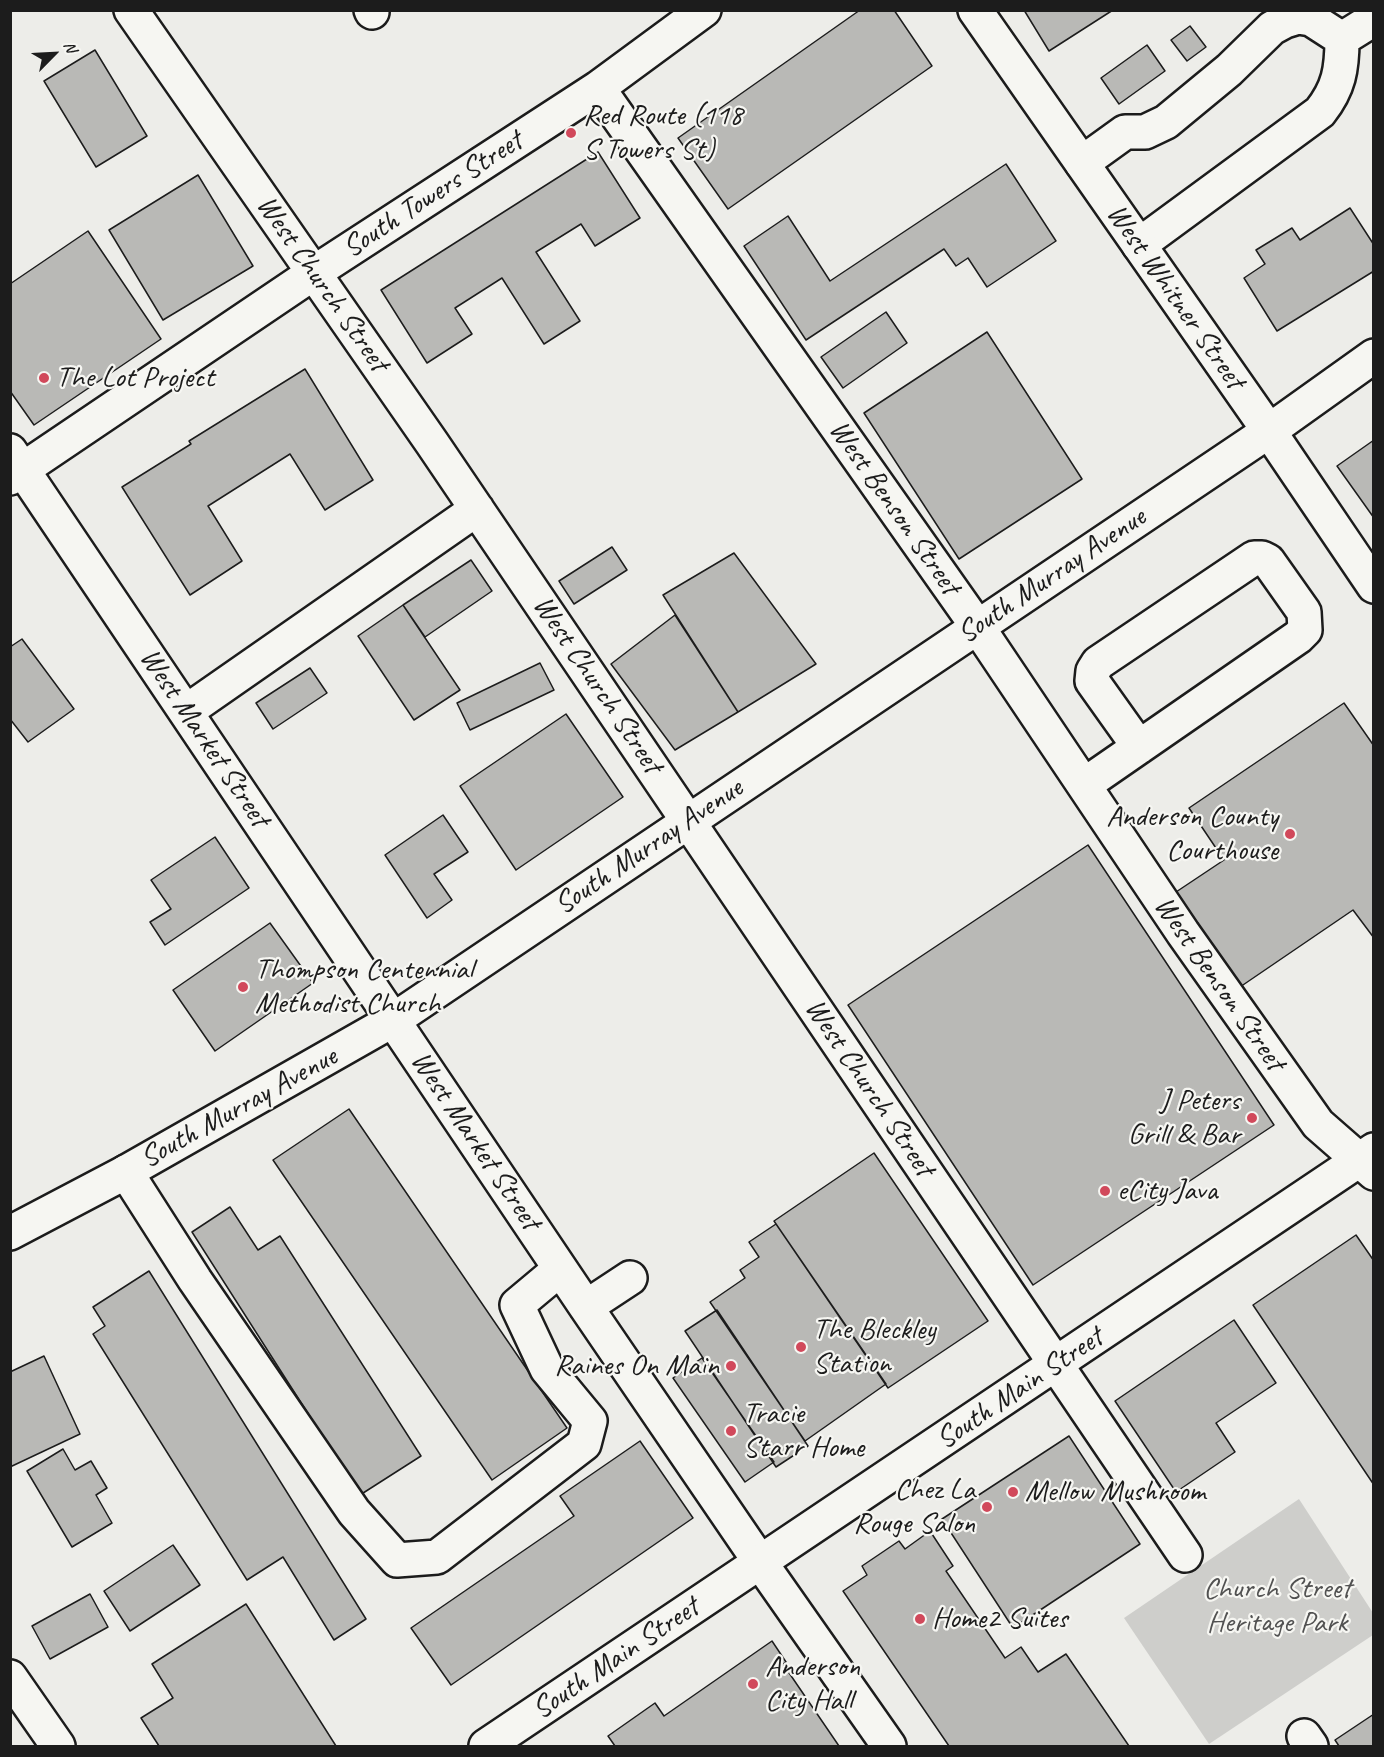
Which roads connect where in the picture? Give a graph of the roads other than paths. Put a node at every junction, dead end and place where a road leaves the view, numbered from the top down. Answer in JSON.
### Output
{"nodes":[{"id":1,"x":131,"y":10,"type":"edge"},
{"id":2,"x":704,"y":10,"type":"edge"},
{"id":3,"x":975,"y":10,"type":"edge"},
{"id":4,"x":1374,"y":19,"type":"edge"},
{"id":5,"x":1342,"y":39,"type":"junction"},
{"id":6,"x":598,"y":87,"type":"junction"},
{"id":7,"x":1082,"y":163,"type":"junction"},
{"id":8,"x":1139,"y":245,"type":"junction"},
{"id":9,"x":315,"y":272,"type":"junction"},
{"id":10,"x":1374,"y":356,"type":"edge"},
{"id":11,"x":1269,"y":431,"type":"junction"},
{"id":12,"x":15,"y":466,"type":"edge"},
{"id":13,"x":477,"y":509,"type":"junction"},
{"id":14,"x":1374,"y":586,"type":"edge"},
{"id":15,"x":977,"y":626,"type":"junction"},
{"id":16,"x":187,"y":711,"type":"junction"},
{"id":17,"x":1138,"y":747,"type":"junction"},
{"id":18,"x":1083,"y":785,"type":"junction"},
{"id":19,"x":688,"y":820,"type":"junction"},
{"id":20,"x":395,"y":1020,"type":"junction"},
{"id":21,"x":1369,"y":1161,"type":"edge"},
{"id":22,"x":126,"y":1172,"type":"junction"},
{"id":23,"x":10,"y":1233,"type":"edge"},
{"id":24,"x":560,"y":1269,"type":"junction"},
{"id":25,"x":630,"y":1278,"type":"dead end"},
{"id":26,"x":586,"y":1307,"type":"junction"},
{"id":27,"x":1055,"y":1365,"type":"junction"},
{"id":28,"x":1185,"y":1555,"type":"dead end"},
{"id":29,"x":760,"y":1562,"type":"junction"},
{"id":30,"x":10,"y":1677,"type":"edge"},
{"id":31,"x":58,"y":1746,"type":"edge"},
{"id":32,"x":486,"y":1746,"type":"edge"},
{"id":33,"x":889,"y":1746,"type":"edge"}],
"edges":[{"from":1,"to":9,"type":"street","name":"West Church Street"},
{"from":2,"to":6,"type":"street","name":"South Towers Street"},
{"from":3,"to":7,"type":"street","name":"West Whitner Street"},
{"from":4,"to":5,"type":"street"},
{"from":5,"to":7,"type":"street"},
{"from":5,"to":8,"type":"street"},
{"from":6,"to":9,"type":"street","name":"South Towers Street"},
{"from":6,"to":15,"type":"street","name":"West Benson Street"},
{"from":7,"to":8,"type":"street","name":"West Whitner Street"},
{"from":8,"to":11,"type":"street","name":"West Whitner Street"},
{"from":9,"to":12,"type":"street","name":"South Towers Street"},
{"from":9,"to":13,"type":"street","name":"West Church Street"},
{"from":10,"to":11,"type":"street","name":"South Murray Avenue"},
{"from":11,"to":14,"type":"street","name":"West Whitner Street"},
{"from":11,"to":15,"type":"street","name":"South Murray Avenue"},
{"from":12,"to":16,"type":"street","name":"West Market Street"},
{"from":13,"to":16,"type":"street"},
{"from":13,"to":19,"type":"street","name":"West Church Street"},
{"from":15,"to":18,"type":"street","name":"West Benson Street"},
{"from":15,"to":19,"type":"street","name":"South Murray Avenue"},
{"from":16,"to":20,"type":"street","name":"West Market Street"},
{"from":17,"to":17,"type":"street"},
{"from":17,"to":18,"type":"street"},
{"from":18,"to":21,"type":"street","name":"West Benson Street"},
{"from":19,"to":20,"type":"street","name":"South Murray Avenue"},
{"from":19,"to":27,"type":"street","name":"West Church Street"},
{"from":20,"to":22,"type":"street","name":"South Murray Avenue"},
{"from":20,"to":24,"type":"street","name":"West Market Street"},
{"from":21,"to":27,"type":"street","name":"South Main Street"},
{"from":22,"to":23,"type":"street","name":"South Murray Avenue"},
{"from":22,"to":24,"type":"street"},
{"from":24,"to":26,"type":"street","name":"West Market Street"},
{"from":25,"to":26,"type":"street"},
{"from":26,"to":29,"type":"street","name":"West Market Street"},
{"from":27,"to":28,"type":"street","name":"West Church Street"},
{"from":27,"to":29,"type":"street","name":"South Main Street"},
{"from":29,"to":32,"type":"street","name":"South Main Street"},
{"from":29,"to":33,"type":"street","name":"West Market Street"},
{"from":30,"to":31,"type":"street"}]}
